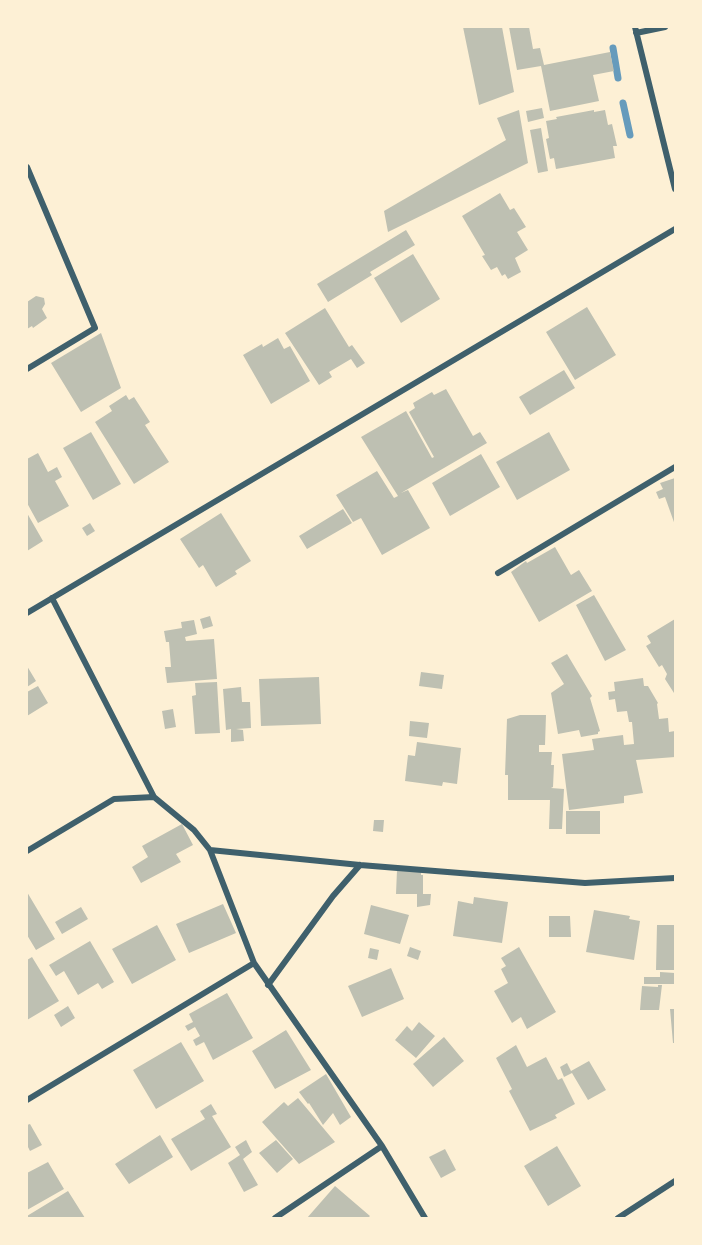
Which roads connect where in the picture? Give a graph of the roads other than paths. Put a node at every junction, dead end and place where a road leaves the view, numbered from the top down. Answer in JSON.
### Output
{"nodes":[{"id":1,"x":665,"y":27,"type":"edge"},
{"id":2,"x":635,"y":30,"type":"edge"},
{"id":3,"x":27,"y":167,"type":"edge"},
{"id":4,"x":29,"y":179,"type":"edge"},
{"id":5,"x":675,"y":189,"type":"edge"},
{"id":6,"x":675,"y":229,"type":"edge"},
{"id":7,"x":27,"y":369,"type":"edge"},
{"id":8,"x":675,"y":467,"type":"edge"},
{"id":9,"x":498,"y":573,"type":"dead end"},
{"id":10,"x":52,"y":598,"type":"junction"},
{"id":11,"x":27,"y":612,"type":"edge"},
{"id":12,"x":154,"y":797,"type":"junction"},
{"id":13,"x":210,"y":850,"type":"junction"},
{"id":14,"x":27,"y":852,"type":"edge"},
{"id":15,"x":360,"y":865,"type":"junction"},
{"id":16,"x":675,"y":878,"type":"edge"},
{"id":17,"x":254,"y":963,"type":"junction"},
{"id":18,"x":268,"y":985,"type":"junction"},
{"id":19,"x":27,"y":1100,"type":"edge"},
{"id":20,"x":382,"y":1146,"type":"junction"},
{"id":21,"x":675,"y":1181,"type":"edge"},
{"id":22,"x":276,"y":1218,"type":"edge"},
{"id":23,"x":425,"y":1218,"type":"edge"},
{"id":24,"x":618,"y":1218,"type":"edge"}],
"edges":[{"from":1,"to":2,"type":"street"},
{"from":2,"to":5,"type":"street"},
{"from":3,"to":4,"type":"street"},
{"from":4,"to":7,"type":"street"},
{"from":6,"to":10,"type":"street"},
{"from":8,"to":9,"type":"street"},
{"from":10,"to":11,"type":"street"},
{"from":10,"to":12,"type":"street"},
{"from":12,"to":13,"type":"street"},
{"from":12,"to":14,"type":"street"},
{"from":13,"to":15,"type":"street"},
{"from":13,"to":17,"type":"street"},
{"from":15,"to":16,"type":"street"},
{"from":15,"to":18,"type":"street"},
{"from":17,"to":18,"type":"street"},
{"from":17,"to":19,"type":"street"},
{"from":18,"to":20,"type":"street"},
{"from":20,"to":22,"type":"street"},
{"from":20,"to":23,"type":"street"},
{"from":21,"to":24,"type":"street"}]}
